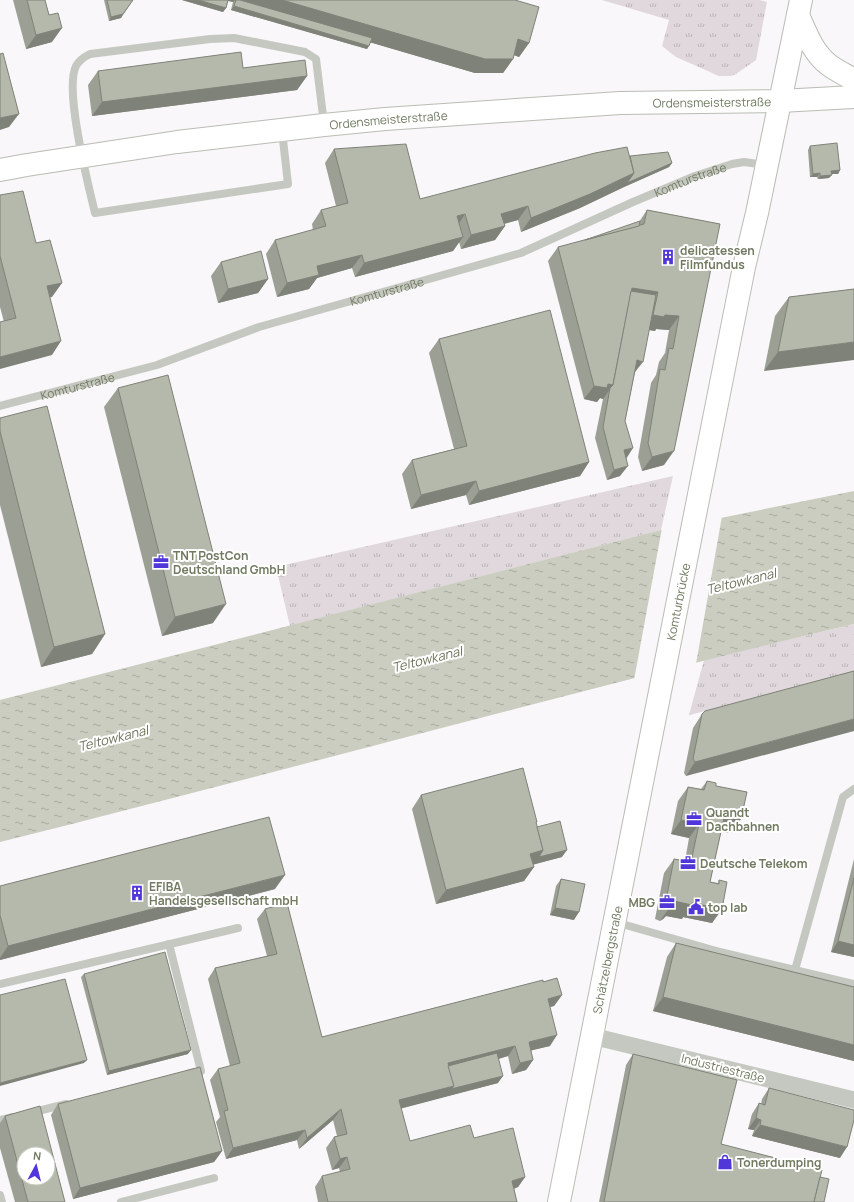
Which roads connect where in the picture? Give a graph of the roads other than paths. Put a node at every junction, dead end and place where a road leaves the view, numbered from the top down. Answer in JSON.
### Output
{"nodes":[{"id":1,"x":800,"y":7,"type":"edge"},
{"id":2,"x":854,"y":80,"type":"edge"},
{"id":3,"x":854,"y":97,"type":"edge"},
{"id":4,"x":780,"y":101,"type":"junction"},
{"id":5,"x":324,"y":125,"type":"junction"},
{"id":6,"x":282,"y":130,"type":"junction"},
{"id":7,"x":82,"y":156,"type":"junction"},
{"id":8,"x":767,"y":165,"type":"junction"},
{"id":9,"x":0,"y":170,"type":"edge"},
{"id":10,"x":0,"y":406,"type":"edge"},
{"id":11,"x":660,"y":695,"type":"joint"},
{"id":12,"x":854,"y":789,"type":"edge"},
{"id":13,"x":614,"y":922,"type":"junction"},
{"id":14,"x":238,"y":928,"type":"dead end"},
{"id":15,"x":169,"y":944,"type":"junction"},
{"id":16,"x":795,"y":970,"type":"junction"},
{"id":17,"x":0,"y":984,"type":"edge"},
{"id":18,"x":854,"y":984,"type":"edge"},
{"id":19,"x":592,"y":1036,"type":"junction"},
{"id":20,"x":186,"y":1074,"type":"edge"},
{"id":21,"x":854,"y":1100,"type":"edge"},
{"id":22,"x":72,"y":1102,"type":"edge"},
{"id":23,"x":0,"y":1120,"type":"edge"},
{"id":24,"x":214,"y":1178,"type":"dead end"},
{"id":25,"x":0,"y":1195,"type":"edge"},
{"id":26,"x":2,"y":1202,"type":"edge"},
{"id":27,"x":121,"y":1202,"type":"edge"},
{"id":28,"x":559,"y":1202,"type":"edge"}],
"edges":[{"from":1,"to":2,"type":"street"},
{"from":1,"to":4,"type":"street"},
{"from":3,"to":4,"type":"street","name":"Ordensmeisterstraße"},
{"from":4,"to":5,"type":"street","name":"Ordensmeisterstraße"},
{"from":4,"to":8,"type":"street"},
{"from":5,"to":6,"type":"street","name":"Ordensmeisterstraße"},
{"from":5,"to":7,"type":"lane"},
{"from":6,"to":7,"type":"street","name":"Ordensmeisterstraße"},
{"from":6,"to":7,"type":"lane"},
{"from":7,"to":9,"type":"street","name":"Ordensmeisterstraße"},
{"from":8,"to":10,"type":"lane","name":"Komturstraße"},
{"from":8,"to":11,"type":"street","name":"Komturbrücke"},
{"from":11,"to":13,"type":"street","name":"Schätzelbergstraße"},
{"from":12,"to":16,"type":"lane"},
{"from":13,"to":16,"type":"lane"},
{"from":13,"to":19,"type":"street","name":"Schätzelbergstraße"},
{"from":14,"to":15,"type":"lane"},
{"from":15,"to":17,"type":"lane"},
{"from":15,"to":20,"type":"lane"},
{"from":16,"to":18,"type":"lane"},
{"from":19,"to":21,"type":"street","name":"Industriestraße"},
{"from":19,"to":28,"type":"street","name":"Schätzelbergstraße"},
{"from":22,"to":23,"type":"lane"},
{"from":24,"to":27,"type":"lane"},
{"from":25,"to":26,"type":"lane"}]}
